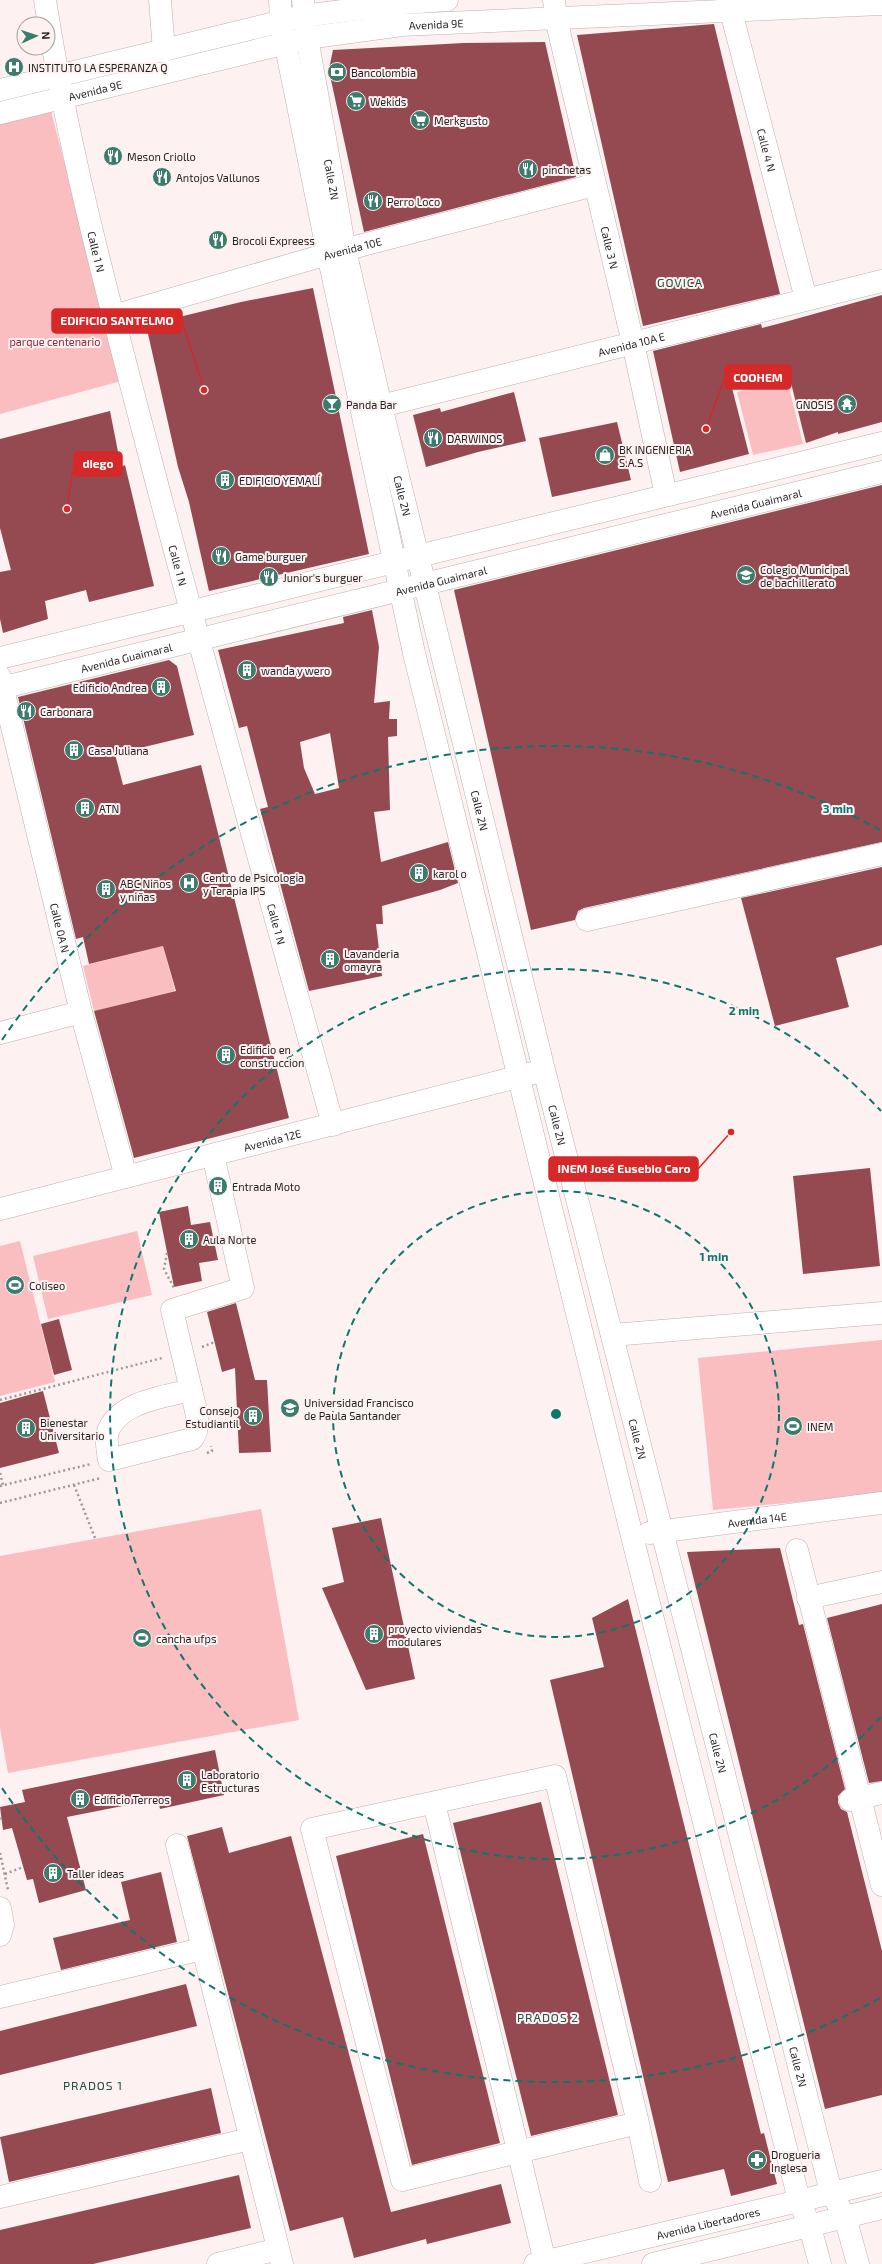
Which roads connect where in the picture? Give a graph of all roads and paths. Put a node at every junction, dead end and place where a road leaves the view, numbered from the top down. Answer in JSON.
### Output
{"nodes":[{"id":1,"x":45,"y":0,"type":"edge"},
{"id":2,"x":160,"y":0,"type":"edge"},
{"id":3,"x":280,"y":0,"type":"edge"},
{"id":4,"x":447,"y":0,"type":"edge"},
{"id":5,"x":882,"y":4,"type":"edge"},
{"id":6,"x":729,"y":5,"type":"edge"},
{"id":7,"x":303,"y":8,"type":"edge"},
{"id":8,"x":555,"y":9,"type":"edge"},
{"id":9,"x":281,"y":22,"type":"junction"},
{"id":10,"x":307,"y":38,"type":"junction"},
{"id":11,"x":285,"y":44,"type":"junction"},
{"id":12,"x":164,"y":50,"type":"junction"},
{"id":13,"x":57,"y":76,"type":"junction"},
{"id":14,"x":0,"y":90,"type":"edge"},
{"id":15,"x":62,"y":98,"type":"junction"},
{"id":16,"x":0,"y":113,"type":"edge"},
{"id":17,"x":594,"y":185,"type":"junction"},
{"id":18,"x":337,"y":252,"type":"junction"},
{"id":19,"x":882,"y":281,"type":"edge"},
{"id":20,"x":806,"y":299,"type":"junction"},
{"id":21,"x":113,"y":316,"type":"junction"},
{"id":22,"x":633,"y":343,"type":"junction"},
{"id":23,"x":381,"y":406,"type":"junction"},
{"id":24,"x":882,"y":443,"type":"edge"},
{"id":25,"x":882,"y":472,"type":"edge"},
{"id":26,"x":666,"y":495,"type":"junction"},
{"id":27,"x":418,"y":555,"type":"junction"},
{"id":28,"x":394,"y":561,"type":"junction"},
{"id":29,"x":426,"y":585,"type":"junction"},
{"id":30,"x":402,"y":590,"type":"junction"},
{"id":31,"x":190,"y":610,"type":"junction"},
{"id":32,"x":198,"y":641,"type":"junction"},
{"id":33,"x":0,"y":658,"type":"edge"},
{"id":34,"x":1,"y":684,"type":"edge"},
{"id":35,"x":882,"y":854,"type":"edge"},
{"id":36,"x":587,"y":920,"type":"dead end"},
{"id":37,"x":81,"y":1012,"type":"junction"},
{"id":38,"x":0,"y":1033,"type":"edge"},
{"id":39,"x":544,"y":1070,"type":"junction"},
{"id":40,"x":519,"y":1078,"type":"junction"},
{"id":41,"x":333,"y":1125,"type":"junction"},
{"id":42,"x":213,"y":1155,"type":"junction"},
{"id":43,"x":126,"y":1177,"type":"junction"},
{"id":44,"x":0,"y":1209,"type":"edge"},
{"id":45,"x":167,"y":1253,"type":"dead end"},
{"id":46,"x":164,"y":1268,"type":"dead end"},
{"id":47,"x":882,"y":1312,"type":"edge"},
{"id":48,"x":612,"y":1335,"type":"junction"},
{"id":49,"x":214,"y":1342,"type":"dead end"},
{"id":50,"x":182,"y":1353,"type":"junction"},
{"id":51,"x":191,"y":1390,"type":"junction"},
{"id":52,"x":0,"y":1400,"type":"edge"},
{"id":53,"x":109,"y":1460,"type":"junction"},
{"id":54,"x":0,"y":1473,"type":"edge"},
{"id":55,"x":74,"y":1485,"type":"dead end"},
{"id":56,"x":2,"y":1486,"type":"edge"},
{"id":57,"x":882,"y":1503,"type":"edge"},
{"id":58,"x":663,"y":1530,"type":"junction"},
{"id":59,"x":632,"y":1536,"type":"junction"},
{"id":60,"x":95,"y":1538,"type":"dead end"},
{"id":61,"x":797,"y":1550,"type":"dead end"},
{"id":62,"x":882,"y":1582,"type":"edge"},
{"id":63,"x":808,"y":1598,"type":"junction"},
{"id":64,"x":700,"y":1675,"type":"junction"},
{"id":65,"x":670,"y":1683,"type":"junction"},
{"id":66,"x":882,"y":1793,"type":"edge"},
{"id":67,"x":855,"y":1799,"type":"junction"},
{"id":68,"x":434,"y":1802,"type":"junction"},
{"id":69,"x":177,"y":1845,"type":"dead end"},
{"id":70,"x":0,"y":1853,"type":"edge"},
{"id":71,"x":23,"y":1867,"type":"dead end"},
{"id":72,"x":5,"y":1874,"type":"junction"},
{"id":73,"x":882,"y":1885,"type":"edge"},
{"id":74,"x":5,"y":1901,"type":"edge"},
{"id":75,"x":758,"y":1909,"type":"junction"},
{"id":76,"x":727,"y":1916,"type":"junction"},
{"id":77,"x":0,"y":1935,"type":"edge"},
{"id":78,"x":202,"y":1949,"type":"junction"},
{"id":79,"x":0,"y":1997,"type":"edge"},
{"id":80,"x":638,"y":2123,"type":"junction"},
{"id":81,"x":250,"y":2139,"type":"junction"},
{"id":82,"x":519,"y":2151,"type":"junction"},
{"id":83,"x":650,"y":2181,"type":"dead end"},
{"id":84,"x":882,"y":2181,"type":"edge"},
{"id":85,"x":831,"y":2192,"type":"junction"},
{"id":86,"x":0,"y":2197,"type":"edge"},
{"id":87,"x":799,"y":2200,"type":"junction"},
{"id":88,"x":882,"y":2208,"type":"edge"},
{"id":89,"x":845,"y":2217,"type":"junction"},
{"id":90,"x":810,"y":2227,"type":"junction"},
{"id":91,"x":280,"y":2256,"type":"edge"},
{"id":92,"x":540,"y":2263,"type":"edge"},
{"id":93,"x":218,"y":2264,"type":"edge"},
{"id":94,"x":653,"y":2264,"type":"edge"},
{"id":95,"x":820,"y":2264,"type":"edge"},
{"id":96,"x":858,"y":2264,"type":"edge"}],
"edges":[{"from":1,"to":13,"type":"street","name":"Calle 1 N"},
{"from":2,"to":12,"type":"street"},
{"from":3,"to":9,"type":"street","name":"Calle 2N"},
{"from":4,"to":7,"type":"street","name":"Avenida 9E"},
{"from":5,"to":6,"type":"street","name":"Avenida 9E"},
{"from":6,"to":8,"type":"street","name":"Avenida 9E"},
{"from":6,"to":20,"type":"street","name":"Calle 4 N"},
{"from":7,"to":9,"type":"street","name":"Avenida 9E"},
{"from":7,"to":10,"type":"street","name":"Calle 2N"},
{"from":8,"to":10,"type":"street","name":"Avenida 9E"},
{"from":8,"to":17,"type":"street","name":"Calle 3 N"},
{"from":9,"to":11,"type":"street","name":"Calle 2N"},
{"from":9,"to":12,"type":"street","name":"Avenida 9E"},
{"from":10,"to":11,"type":"street","name":"Avenida 9E"},
{"from":10,"to":18,"type":"street","name":"Calle 2N"},
{"from":11,"to":15,"type":"street","name":"Avenida 9E"},
{"from":11,"to":18,"type":"street","name":"Calle 2N"},
{"from":12,"to":13,"type":"street","name":"Avenida 9E"},
{"from":13,"to":14,"type":"street","name":"Avenida 9E"},
{"from":13,"to":15,"type":"street","name":"Calle 1 N"},
{"from":15,"to":16,"type":"street","name":"Avenida 9E"},
{"from":15,"to":21,"type":"street","name":"Calle 1 N"},
{"from":17,"to":18,"type":"street","name":"Avenida 10E"},
{"from":17,"to":22,"type":"street","name":"Calle 3 N"},
{"from":18,"to":21,"type":"street","name":"Avenida 10E"},
{"from":18,"to":23,"type":"street","name":"Calle 2N"},
{"from":18,"to":28,"type":"street","name":"Calle 2N"},
{"from":19,"to":20,"type":"street","name":"Avenida 10A E"},
{"from":20,"to":22,"type":"street","name":"Avenida 10A E"},
{"from":21,"to":31,"type":"street","name":"Calle 1 N"},
{"from":22,"to":23,"type":"street","name":"Avenida 10A E"},
{"from":22,"to":26,"type":"street","name":"Calle 3 N"},
{"from":23,"to":27,"type":"street","name":"Calle 2N"},
{"from":24,"to":26,"type":"street"},
{"from":25,"to":29,"type":"street","name":"Avenida Guaimaral"},
{"from":26,"to":27,"type":"street"},
{"from":27,"to":28,"type":"street"},
{"from":27,"to":29,"type":"street","name":"Calle 2N"},
{"from":28,"to":30,"type":"street","name":"Calle 2N"},
{"from":28,"to":31,"type":"street"},
{"from":29,"to":30,"type":"street","name":"Avenida Guaimaral"},
{"from":29,"to":39,"type":"street","name":"Calle 2N"},
{"from":30,"to":32,"type":"street","name":"Avenida Guaimaral"},
{"from":30,"to":40,"type":"street","name":"Calle 2N"},
{"from":31,"to":32,"type":"street","name":"Calle 1 N"},
{"from":31,"to":33,"type":"street"},
{"from":32,"to":34,"type":"street","name":"Avenida Guaimaral"},
{"from":32,"to":41,"type":"street","name":"Calle 1 N"},
{"from":34,"to":37,"type":"street","name":"Calle 0A N"},
{"from":35,"to":36,"type":"street"},
{"from":37,"to":38,"type":"street"},
{"from":37,"to":43,"type":"street","name":"Calle 0A N"},
{"from":39,"to":40,"type":"street","name":"Avenida 12E"},
{"from":39,"to":48,"type":"street","name":"Calle 2N"},
{"from":40,"to":41,"type":"street","name":"Avenida 12E"},
{"from":40,"to":59,"type":"street","name":"Calle 2N"},
{"from":41,"to":42,"type":"street","name":"Avenida 12E"},
{"from":42,"to":43,"type":"street","name":"Avenida 12E"},
{"from":42,"to":50,"type":"street"},
{"from":43,"to":44,"type":"street","name":"Avenida 12E"},
{"from":45,"to":46,"type":"path"},
{"from":47,"to":48,"type":"street"},
{"from":48,"to":58,"type":"street","name":"Calle 2N"},
{"from":49,"to":50,"type":"path"},
{"from":50,"to":51,"type":"street"},
{"from":50,"to":52,"type":"path"},
{"from":51,"to":53,"type":"street"},
{"from":51,"to":53,"type":"street"},
{"from":53,"to":56,"type":"path"},
{"from":54,"to":56,"type":"path"},
{"from":55,"to":60,"type":"path"},
{"from":57,"to":58,"type":"street","name":"Avenida 14E"},
{"from":58,"to":59,"type":"street","name":"Avenida 14E"},
{"from":58,"to":64,"type":"street","name":"Calle 2N"},
{"from":59,"to":65,"type":"street","name":"Calle 2N"},
{"from":61,"to":63,"type":"street"},
{"from":62,"to":63,"type":"street"},
{"from":63,"to":67,"type":"street"},
{"from":64,"to":65,"type":"street"},
{"from":64,"to":75,"type":"street","name":"Calle 2N"},
{"from":65,"to":76,"type":"street","name":"Calle 2N"},
{"from":66,"to":67,"type":"street"},
{"from":67,"to":73,"type":"street"},
{"from":68,"to":80,"type":"street"},
{"from":68,"to":82,"type":"street"},
{"from":68,"to":82,"type":"street"},
{"from":69,"to":78,"type":"street"},
{"from":70,"to":72,"type":"path"},
{"from":71,"to":72,"type":"path"},
{"from":72,"to":74,"type":"path"},
{"from":74,"to":77,"type":"street"},
{"from":75,"to":76,"type":"street"},
{"from":75,"to":85,"type":"street","name":"Calle 2N"},
{"from":76,"to":87,"type":"street","name":"Calle 2N"},
{"from":78,"to":79,"type":"street"},
{"from":78,"to":81,"type":"street"},
{"from":80,"to":82,"type":"street"},
{"from":80,"to":83,"type":"street"},
{"from":81,"to":86,"type":"street"},
{"from":81,"to":91,"type":"street"},
{"from":82,"to":92,"type":"street"},
{"from":84,"to":85,"type":"street","name":"Avenida Libertadores"},
{"from":85,"to":87,"type":"street","name":"Avenida Libertadores"},
{"from":85,"to":89,"type":"street","name":"Calle 2N"},
{"from":87,"to":90,"type":"street","name":"Calle 2N"},
{"from":87,"to":92,"type":"street","name":"Avenida Libertadores"},
{"from":88,"to":89,"type":"street"},
{"from":89,"to":90,"type":"street"},
{"from":89,"to":96,"type":"street","name":"Calle 2N"},
{"from":90,"to":94,"type":"street"},
{"from":90,"to":95,"type":"street","name":"Calle 2N"},
{"from":91,"to":93,"type":"street"}]}
